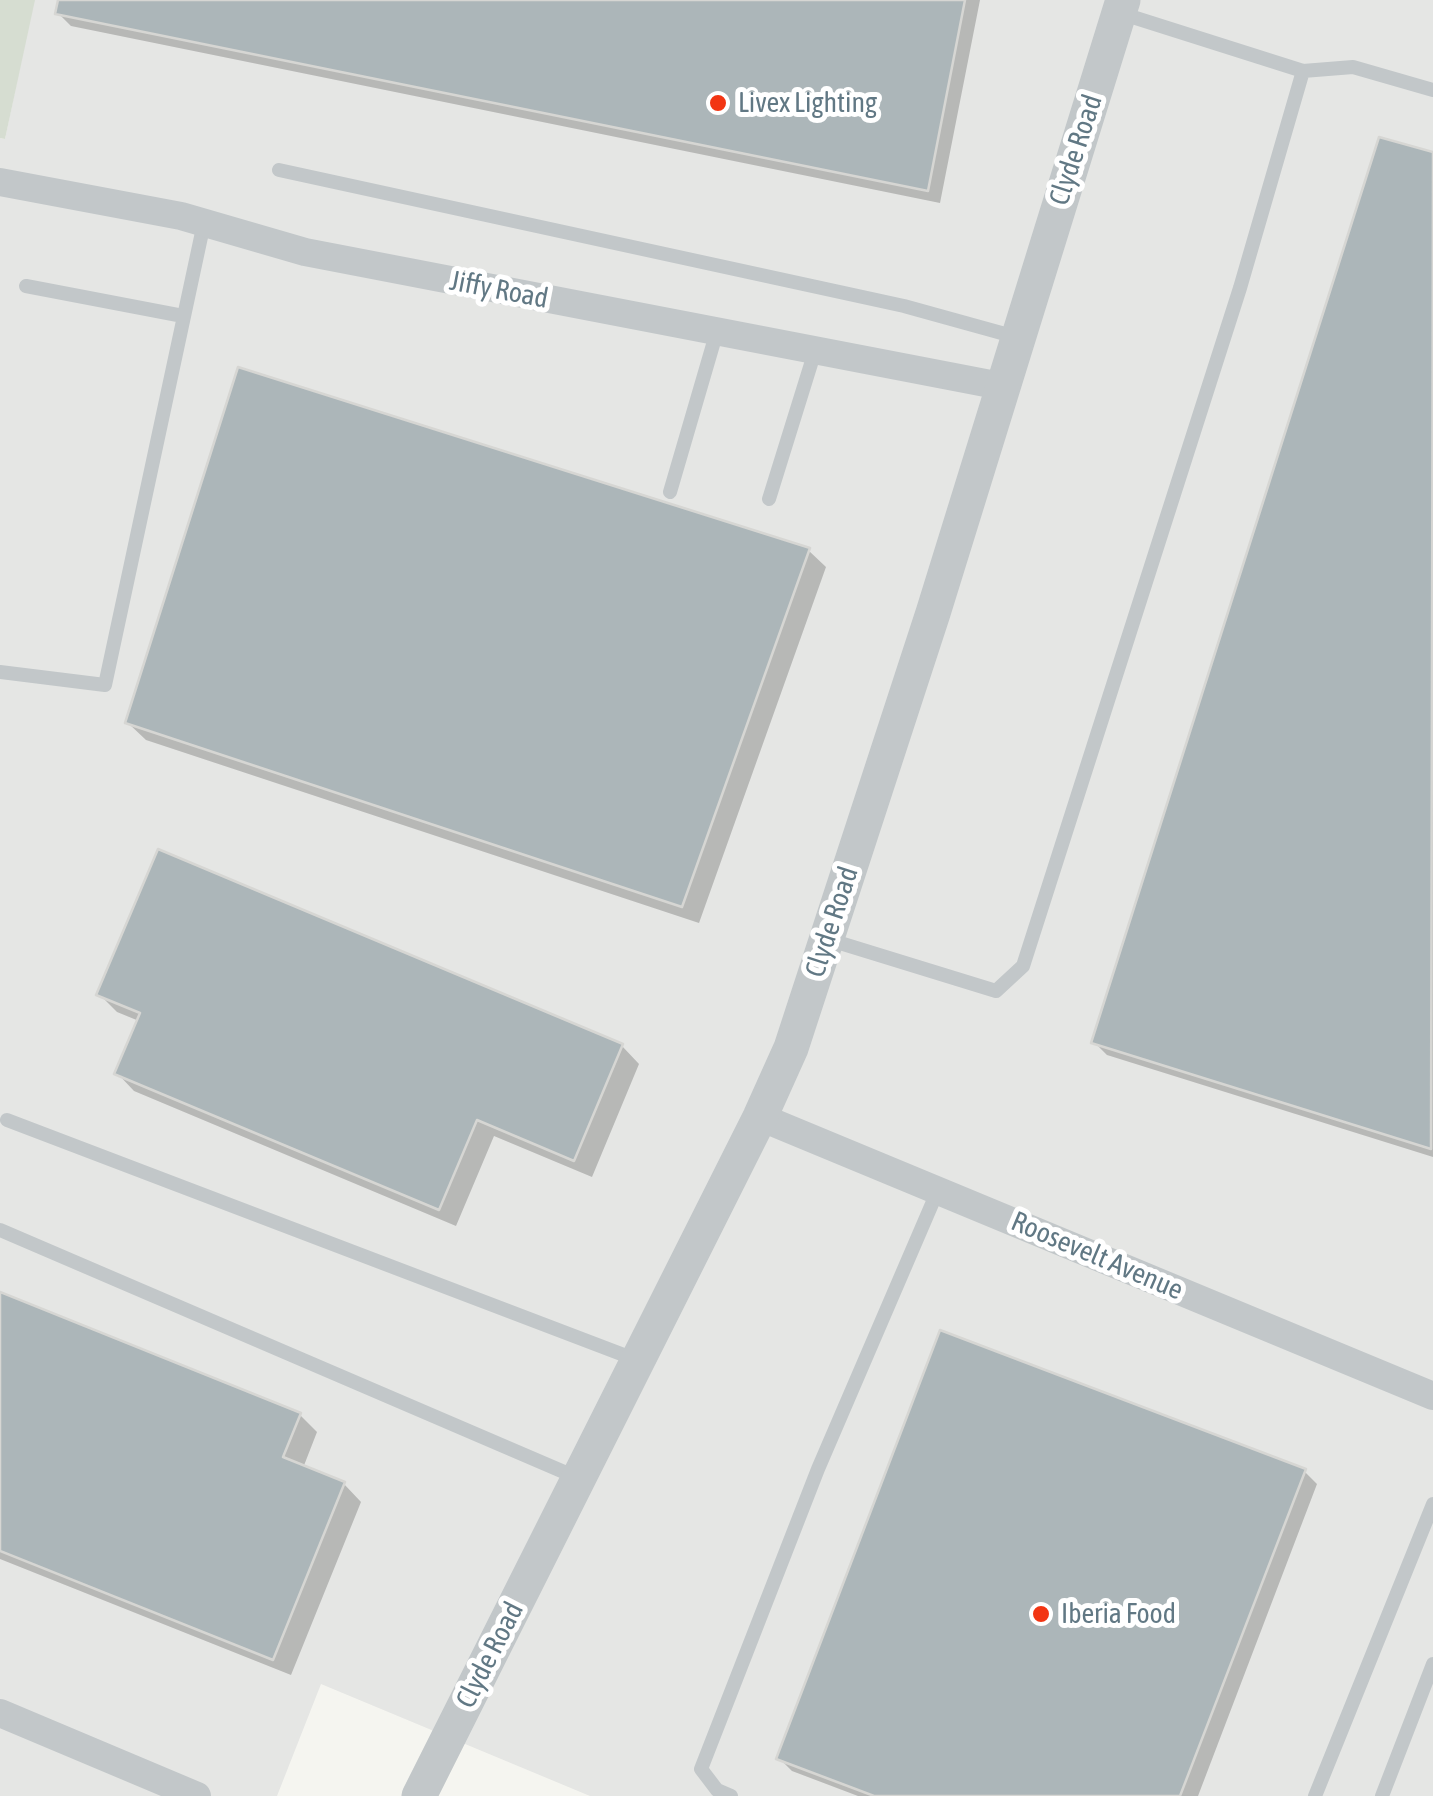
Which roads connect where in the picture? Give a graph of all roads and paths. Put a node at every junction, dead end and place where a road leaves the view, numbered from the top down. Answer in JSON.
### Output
{"nodes":[{"id":1,"x":1121,"y":6,"type":"edge"},
{"id":2,"x":1303,"y":71,"type":"junction"},
{"id":3,"x":1433,"y":90,"type":"edge"},
{"id":4,"x":279,"y":170,"type":"dead end"},
{"id":5,"x":0,"y":182,"type":"edge"},
{"id":6,"x":204,"y":223,"type":"junction"},
{"id":7,"x":26,"y":286,"type":"dead end"},
{"id":8,"x":183,"y":316,"type":"junction"},
{"id":9,"x":717,"y":332,"type":"junction"},
{"id":10,"x":1016,"y":338,"type":"junction"},
{"id":11,"x":814,"y":350,"type":"junction"},
{"id":12,"x":1001,"y":386,"type":"junction"},
{"id":13,"x":670,"y":492,"type":"dead end"},
{"id":14,"x":769,"y":499,"type":"dead end"},
{"id":15,"x":0,"y":672,"type":"edge"},
{"id":16,"x":826,"y":938,"type":"junction"},
{"id":17,"x":760,"y":1116,"type":"junction"},
{"id":18,"x":6,"y":1120,"type":"dead end"},
{"id":19,"x":938,"y":1190,"type":"junction"},
{"id":20,"x":0,"y":1230,"type":"edge"},
{"id":21,"x":638,"y":1360,"type":"junction"},
{"id":22,"x":1433,"y":1396,"type":"edge"},
{"id":23,"x":579,"y":1478,"type":"junction"},
{"id":24,"x":1433,"y":1504,"type":"edge"},
{"id":25,"x":1433,"y":1664,"type":"edge"},
{"id":26,"x":0,"y":1712,"type":"edge"},
{"id":27,"x":198,"y":1796,"type":"edge"},
{"id":28,"x":420,"y":1796,"type":"edge"},
{"id":29,"x":731,"y":1796,"type":"edge"},
{"id":30,"x":1316,"y":1796,"type":"edge"},
{"id":31,"x":1382,"y":1796,"type":"edge"}],
"edges":[{"from":1,"to":2,"type":"lane"},
{"from":1,"to":10,"type":"street","name":"Clyde Road"},
{"from":2,"to":3,"type":"lane"},
{"from":2,"to":16,"type":"lane"},
{"from":4,"to":10,"type":"lane"},
{"from":5,"to":6,"type":"street","name":"Jiffy Road"},
{"from":6,"to":8,"type":"lane"},
{"from":6,"to":9,"type":"street","name":"Jiffy Road"},
{"from":7,"to":8,"type":"lane"},
{"from":8,"to":15,"type":"lane"},
{"from":9,"to":11,"type":"street","name":"Jiffy Road"},
{"from":9,"to":13,"type":"lane"},
{"from":10,"to":12,"type":"street","name":"Clyde Road"},
{"from":11,"to":12,"type":"street","name":"Jiffy Road"},
{"from":11,"to":14,"type":"lane"},
{"from":12,"to":16,"type":"street","name":"Clyde Road"},
{"from":16,"to":17,"type":"street","name":"Clyde Road"},
{"from":17,"to":19,"type":"street","name":"Roosevelt Avenue"},
{"from":17,"to":21,"type":"street","name":"Clyde Road"},
{"from":18,"to":21,"type":"lane"},
{"from":19,"to":22,"type":"street","name":"Roosevelt Avenue"},
{"from":19,"to":29,"type":"lane"},
{"from":20,"to":23,"type":"lane"},
{"from":21,"to":23,"type":"street","name":"Clyde Road"},
{"from":23,"to":28,"type":"street","name":"Clyde Road"},
{"from":24,"to":30,"type":"lane"},
{"from":25,"to":31,"type":"lane"},
{"from":26,"to":27,"type":"street"}]}
